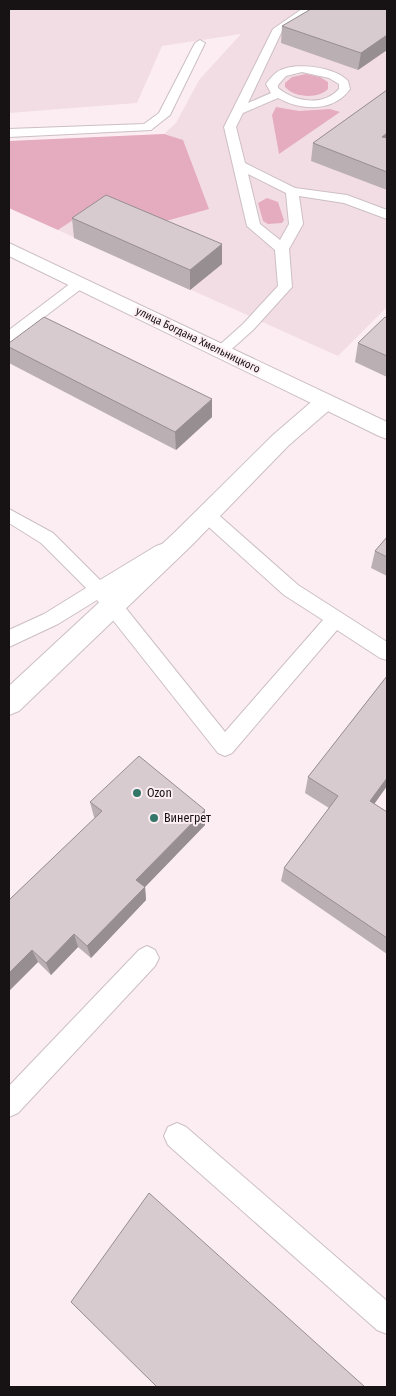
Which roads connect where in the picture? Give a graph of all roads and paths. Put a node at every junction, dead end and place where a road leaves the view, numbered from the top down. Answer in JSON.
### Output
{"nodes":[{"id":1,"x":309,"y":9,"type":"edge"},
{"id":2,"x":200,"y":43,"type":"dead end"},
{"id":3,"x":265,"y":55,"type":"junction"},
{"id":4,"x":291,"y":71,"type":"junction"},
{"id":5,"x":278,"y":94,"type":"junction"},
{"id":6,"x":238,"y":111,"type":"junction"},
{"id":7,"x":9,"y":133,"type":"edge"},
{"id":8,"x":239,"y":165,"type":"junction"},
{"id":9,"x":292,"y":191,"type":"junction"},
{"id":10,"x":387,"y":216,"type":"edge"},
{"id":11,"x":9,"y":249,"type":"edge"},
{"id":12,"x":282,"y":249,"type":"junction"},
{"id":13,"x":80,"y":283,"type":"junction"},
{"id":14,"x":9,"y":337,"type":"edge"},
{"id":15,"x":220,"y":352,"type":"junction"},
{"id":16,"x":325,"y":402,"type":"junction"},
{"id":17,"x":387,"y":431,"type":"edge"},
{"id":18,"x":9,"y":515,"type":"edge"},
{"id":19,"x":207,"y":515,"type":"junction"},
{"id":20,"x":105,"y":597,"type":"junction"},
{"id":21,"x":335,"y":619,"type":"junction"},
{"id":22,"x":9,"y":639,"type":"edge"},
{"id":23,"x":387,"y":652,"type":"edge"},
{"id":24,"x":9,"y":703,"type":"edge"},
{"id":25,"x":147,"y":958,"type":"dead end"},
{"id":26,"x":9,"y":1104,"type":"edge"},
{"id":27,"x":178,"y":1136,"type":"dead end"},
{"id":28,"x":387,"y":1320,"type":"edge"}],
"edges":[{"from":1,"to":3,"type":"lane"},
{"from":2,"to":7,"type":"lane"},
{"from":3,"to":4,"type":"lane"},
{"from":3,"to":6,"type":"lane"},
{"from":4,"to":5,"type":"lane"},
{"from":4,"to":5,"type":"lane"},
{"from":5,"to":6,"type":"lane"},
{"from":6,"to":8,"type":"lane"},
{"from":8,"to":9,"type":"lane"},
{"from":8,"to":12,"type":"lane"},
{"from":9,"to":10,"type":"lane"},
{"from":9,"to":12,"type":"lane"},
{"from":11,"to":13,"type":"main road","name":"улица Богдана Хмельницкого"},
{"from":12,"to":15,"type":"lane"},
{"from":13,"to":14,"type":"lane"},
{"from":13,"to":15,"type":"main road","name":"улица Богдана Хмельницкого"},
{"from":15,"to":16,"type":"main road","name":"улица Богдана Хмельницкого"},
{"from":16,"to":17,"type":"main road","name":"улица Богдана Хмельницкого"},
{"from":16,"to":19,"type":"main road"},
{"from":18,"to":20,"type":"lane"},
{"from":19,"to":20,"type":"main road"},
{"from":19,"to":21,"type":"lane"},
{"from":20,"to":21,"type":"lane"},
{"from":20,"to":22,"type":"lane"},
{"from":20,"to":24,"type":"main road"},
{"from":21,"to":23,"type":"lane"},
{"from":25,"to":26,"type":"lane"},
{"from":27,"to":28,"type":"lane"}]}
